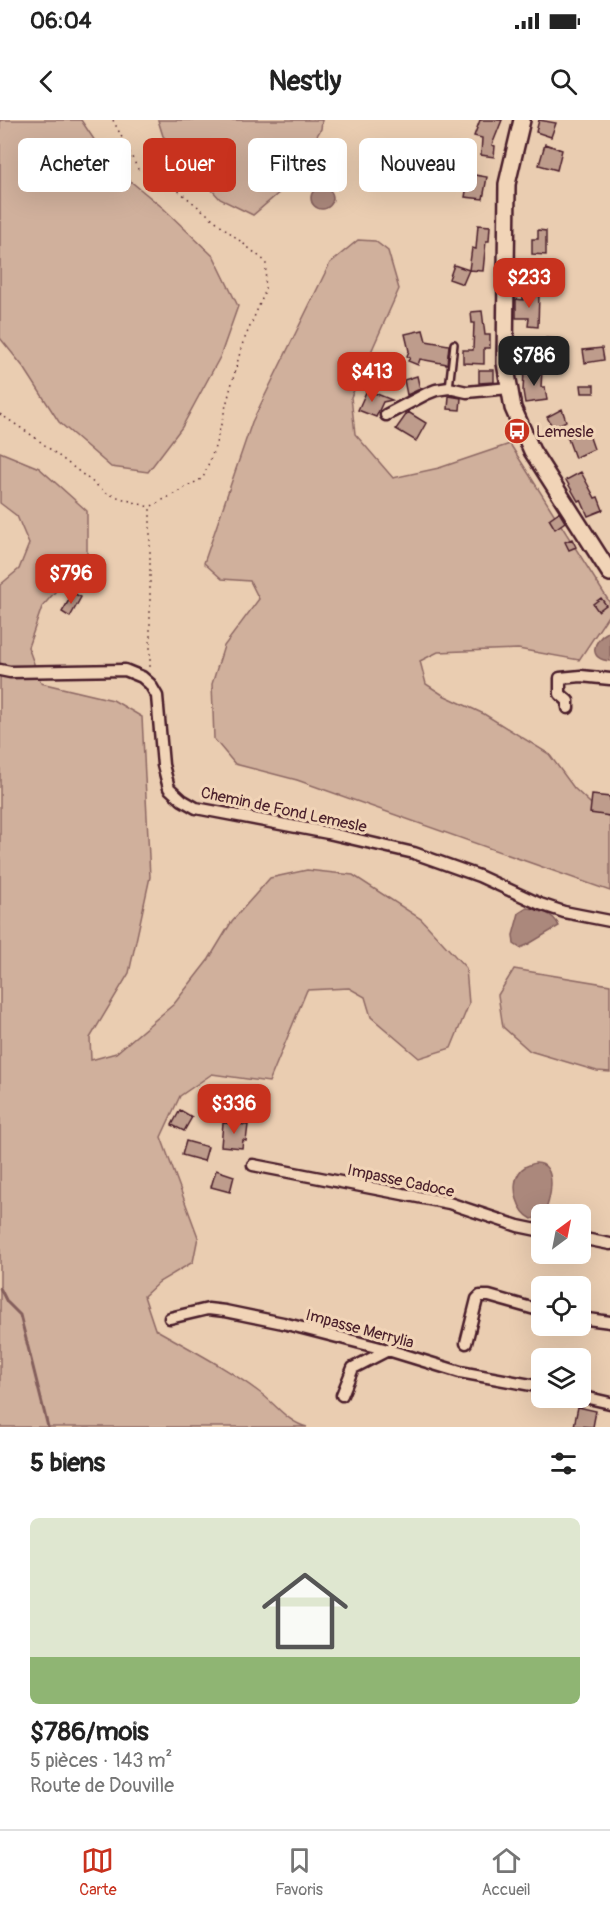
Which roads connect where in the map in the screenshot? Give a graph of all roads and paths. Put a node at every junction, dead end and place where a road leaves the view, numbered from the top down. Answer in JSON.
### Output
{"nodes":[{"id":1,"x":113,"y":120,"type":"edge"},
{"id":2,"x":522,"y":120,"type":"edge"},
{"id":3,"x":454,"y":344,"type":"dead end"},
{"id":4,"x":449,"y":388,"type":"junction"},
{"id":5,"x":509,"y":388,"type":"junction"},
{"id":6,"x":0,"y":414,"type":"edge"},
{"id":7,"x":386,"y":415,"type":"dead end"},
{"id":8,"x":150,"y":507,"type":"junction"},
{"id":9,"x":610,"y":573,"type":"edge"},
{"id":10,"x":0,"y":670,"type":"edge"},
{"id":11,"x":610,"y":679,"type":"edge"},
{"id":12,"x":150,"y":684,"type":"junction"},
{"id":13,"x":568,"y":708,"type":"dead end"},
{"id":14,"x":610,"y":921,"type":"edge"},
{"id":15,"x":253,"y":1165,"type":"dead end"},
{"id":16,"x":531,"y":1229,"type":"edge"},
{"id":17,"x":591,"y":1240,"type":"edge"},
{"id":18,"x":610,"y":1244,"type":"edge"},
{"id":19,"x":531,"y":1308,"type":"edge"},
{"id":20,"x":170,"y":1318,"type":"dead end"},
{"id":21,"x":591,"y":1319,"type":"edge"},
{"id":22,"x":610,"y":1322,"type":"edge"},
{"id":23,"x":466,"y":1342,"type":"dead end"},
{"id":24,"x":388,"y":1350,"type":"junction"},
{"id":25,"x":531,"y":1385,"type":"edge"},
{"id":26,"x":342,"y":1395,"type":"dead end"},
{"id":27,"x":591,"y":1399,"type":"edge"},
{"id":28,"x":610,"y":1403,"type":"edge"}],
"edges":[{"from":1,"to":8,"type":"path"},
{"from":2,"to":5,"type":"main road"},
{"from":3,"to":4,"type":"lane"},
{"from":4,"to":5,"type":"street"},
{"from":4,"to":7,"type":"street"},
{"from":5,"to":9,"type":"main road"},
{"from":6,"to":8,"type":"path"},
{"from":8,"to":12,"type":"path"},
{"from":10,"to":12,"type":"street"},
{"from":11,"to":13,"type":"street"},
{"from":12,"to":14,"type":"street","name":"Chemin de Fond Lemesle"},
{"from":15,"to":16,"type":"street","name":"Impasse Cadoce"},
{"from":17,"to":18,"type":"street"},
{"from":19,"to":23,"type":"street"},
{"from":20,"to":24,"type":"street","name":"Impasse Merrylia"},
{"from":21,"to":22,"type":"street"},
{"from":24,"to":25,"type":"street","name":"Impasse Merrylia"},
{"from":24,"to":26,"type":"street"},
{"from":27,"to":28,"type":"street"}]}
